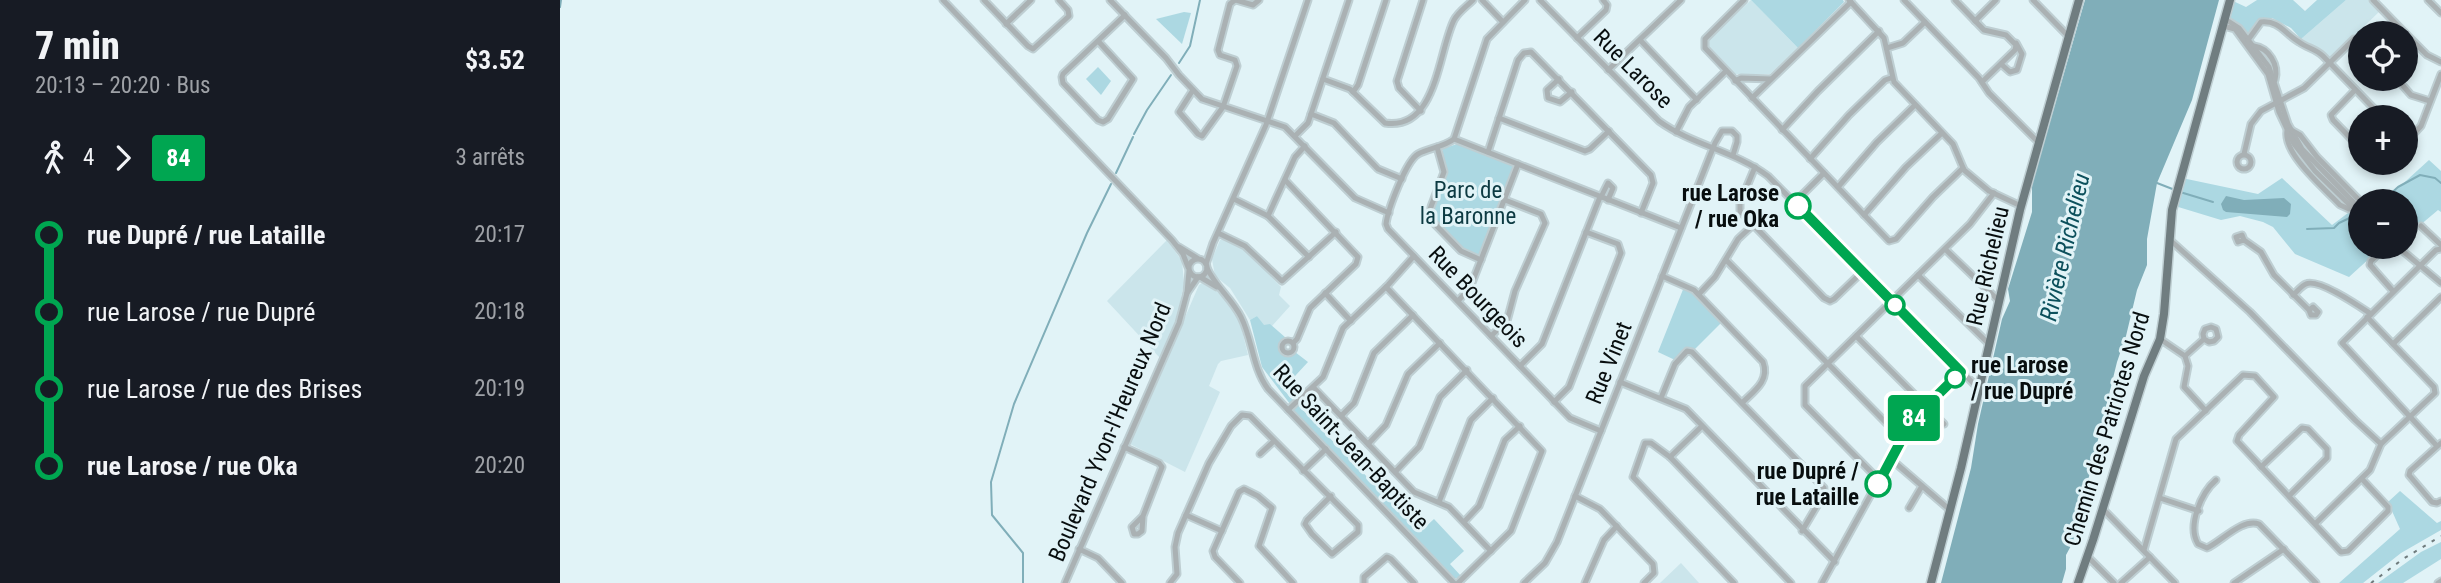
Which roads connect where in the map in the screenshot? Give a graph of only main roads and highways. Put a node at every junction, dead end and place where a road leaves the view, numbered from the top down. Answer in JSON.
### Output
{"nodes":[{"id":1,"x":2079,"y":0,"type":"edge"},
{"id":2,"x":2230,"y":0,"type":"edge"},
{"id":3,"x":1931,"y":583,"type":"edge"},
{"id":4,"x":2077,"y":583,"type":"edge"}],
"edges":[{"from":1,"to":3,"type":"main road","name":"Rue Richelieu"},
{"from":2,"to":4,"type":"main road","name":"Chemin des Patriotes Nord"}]}
